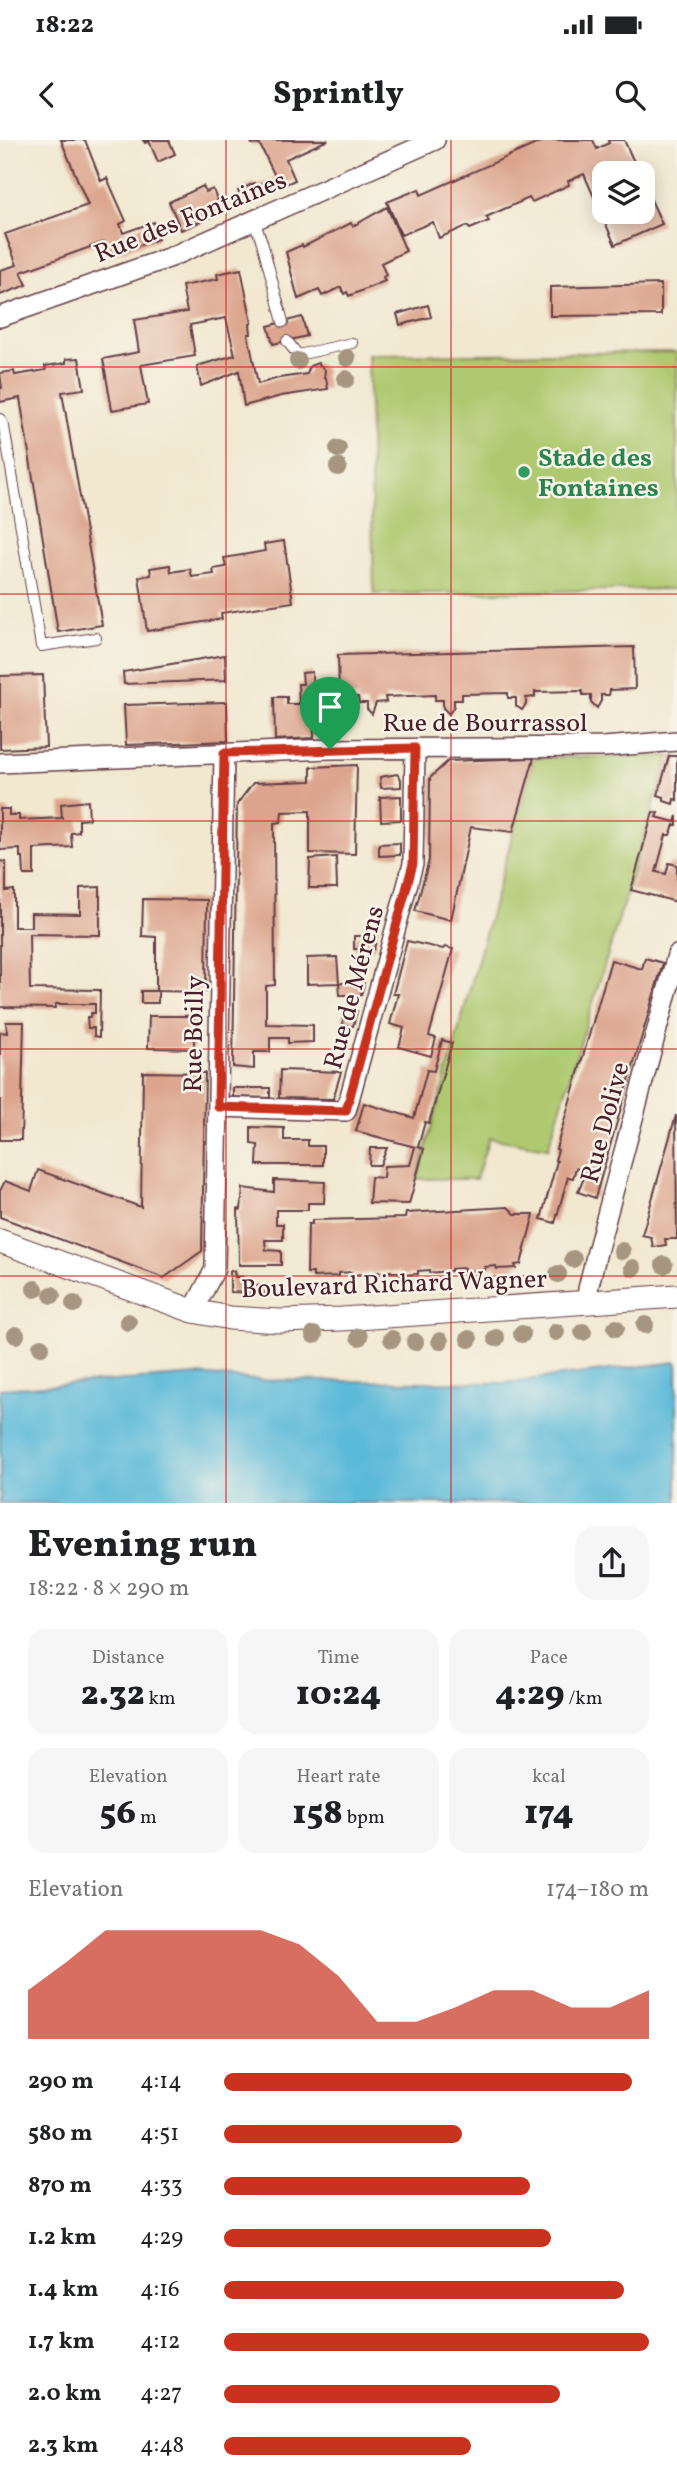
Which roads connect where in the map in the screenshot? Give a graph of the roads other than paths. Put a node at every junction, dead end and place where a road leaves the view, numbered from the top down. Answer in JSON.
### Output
{"nodes":[{"id":1,"x":435,"y":140,"type":"edge"},
{"id":2,"x":254,"y":221,"type":"junction"},
{"id":3,"x":0,"y":317,"type":"edge"},
{"id":4,"x":283,"y":322,"type":"dead end"},
{"id":5,"x":288,"y":341,"type":"dead end"},
{"id":6,"x":352,"y":344,"type":"dead end"},
{"id":7,"x":0,"y":419,"type":"edge"},
{"id":8,"x":96,"y":638,"type":"dead end"},
{"id":9,"x":677,"y":741,"type":"edge"},
{"id":10,"x":415,"y":748,"type":"junction"},
{"id":11,"x":224,"y":753,"type":"junction"},
{"id":12,"x":0,"y":763,"type":"edge"},
{"id":13,"x":677,"y":955,"type":"edge"},
{"id":14,"x":218,"y":1107,"type":"junction"},
{"id":15,"x":0,"y":1241,"type":"edge"},
{"id":16,"x":677,"y":1296,"type":"edge"},
{"id":17,"x":587,"y":1303,"type":"junction"},
{"id":18,"x":193,"y":1311,"type":"junction"}],
"edges":[{"from":1,"to":2,"type":"street","name":"Rue des Fontaines"},
{"from":2,"to":3,"type":"street","name":"Rue des Fontaines"},
{"from":2,"to":4,"type":"lane"},
{"from":5,"to":6,"type":"lane"},
{"from":7,"to":8,"type":"lane"},
{"from":9,"to":10,"type":"street","name":"Rue de Bourrassol"},
{"from":10,"to":11,"type":"street","name":"Rue de Bourrassol"},
{"from":10,"to":14,"type":"street","name":"Rue de Mérens"},
{"from":11,"to":12,"type":"street","name":"Rue de Bourrassol"},
{"from":11,"to":14,"type":"street","name":"Rue Boilly"},
{"from":13,"to":17,"type":"street","name":"Rue Dolive"},
{"from":14,"to":18,"type":"street","name":"Rue Boilly"},
{"from":15,"to":18,"type":"street","name":"Boulevard Richard Wagner"},
{"from":16,"to":17,"type":"street","name":"Boulevard Richard Wagner"},
{"from":17,"to":18,"type":"street","name":"Boulevard Richard Wagner"}]}
